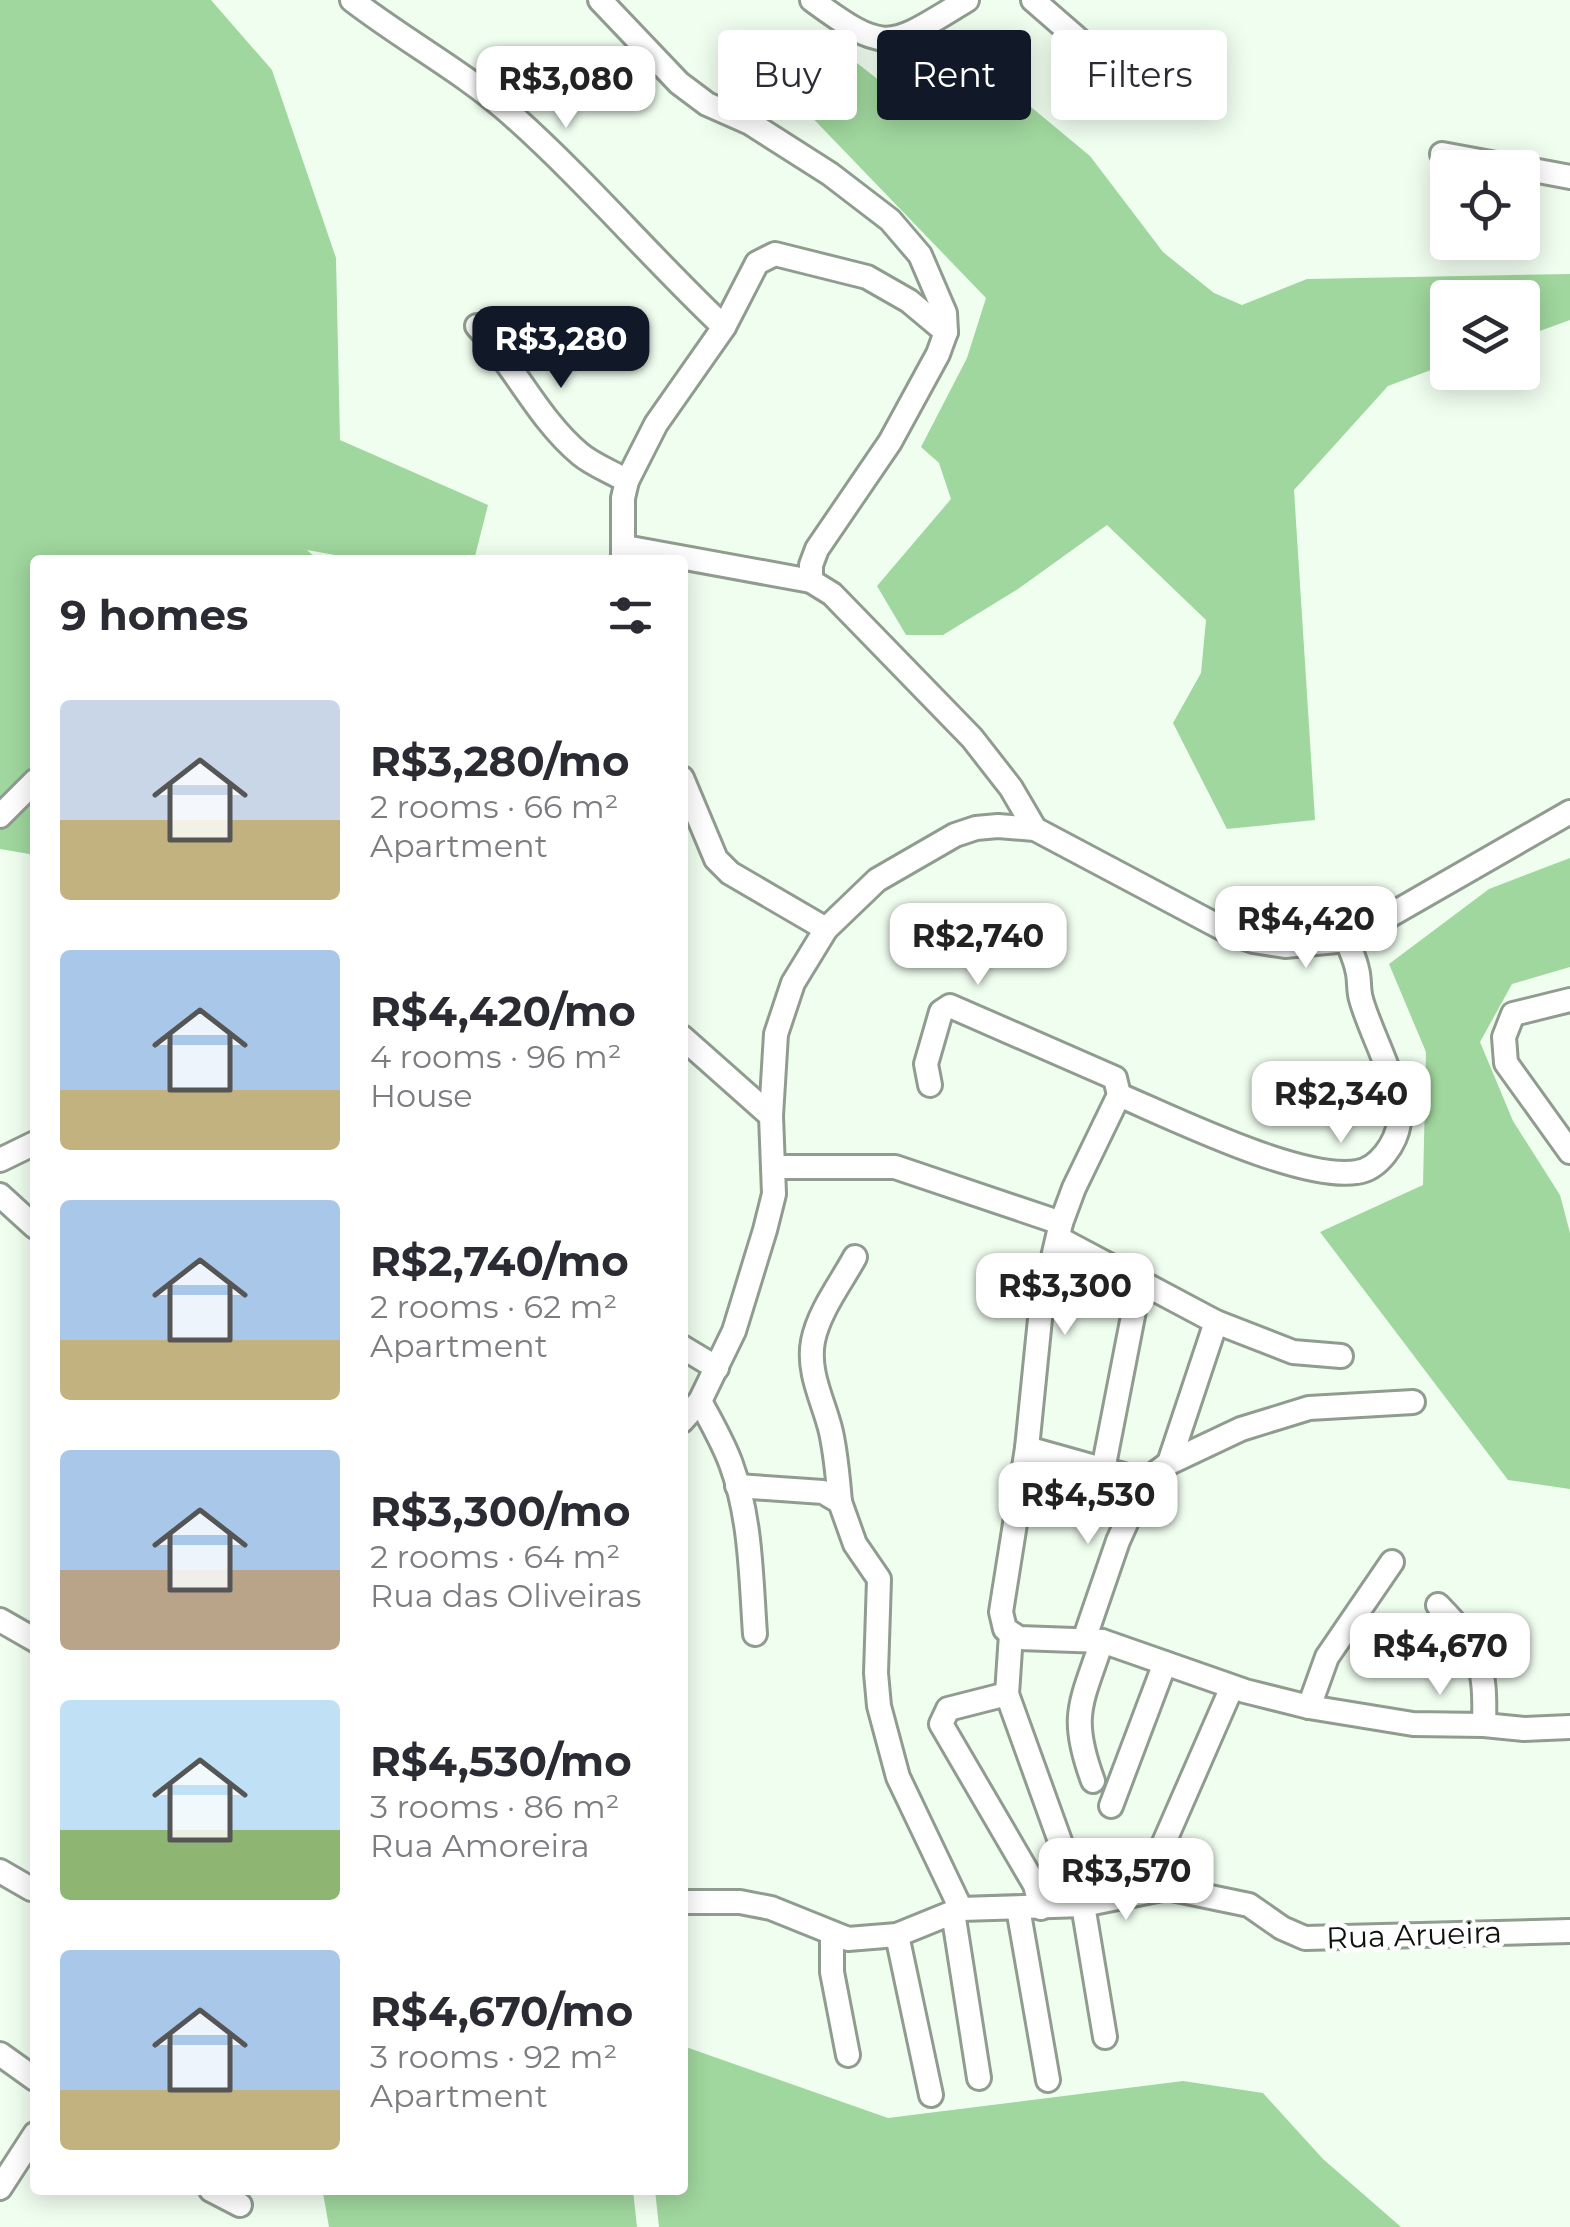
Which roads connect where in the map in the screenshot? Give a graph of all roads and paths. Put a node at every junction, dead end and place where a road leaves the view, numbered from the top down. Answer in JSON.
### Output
{"nodes":[{"id":1,"x":352,"y":0,"type":"edge"},
{"id":2,"x":600,"y":0,"type":"edge"},
{"id":3,"x":812,"y":0,"type":"edge"},
{"id":4,"x":967,"y":0,"type":"edge"},
{"id":5,"x":1033,"y":0,"type":"edge"},
{"id":6,"x":1068,"y":30,"type":"edge"},
{"id":7,"x":1540,"y":172,"type":"edge"},
{"id":8,"x":1570,"y":177,"type":"edge"},
{"id":9,"x":477,"y":326,"type":"dead end"},
{"id":10,"x":724,"y":327,"type":"junction"},
{"id":11,"x":946,"y":332,"type":"junction"},
{"id":12,"x":627,"y":481,"type":"junction"},
{"id":13,"x":624,"y":553,"type":"edge"},
{"id":14,"x":688,"y":563,"type":"edge"},
{"id":15,"x":810,"y":581,"type":"junction"},
{"id":16,"x":30,"y":786,"type":"edge"},
{"id":17,"x":688,"y":792,"type":"edge"},
{"id":18,"x":1570,"y":812,"type":"edge"},
{"id":19,"x":0,"y":816,"type":"edge"},
{"id":20,"x":1035,"y":829,"type":"junction"},
{"id":21,"x":826,"y":929,"type":"junction"},
{"id":22,"x":1347,"y":940,"type":"junction"},
{"id":23,"x":1570,"y":1000,"type":"edge"},
{"id":24,"x":688,"y":1042,"type":"edge"},
{"id":25,"x":930,"y":1085,"type":"dead end"},
{"id":26,"x":1119,"y":1095,"type":"junction"},
{"id":27,"x":771,"y":1116,"type":"junction"},
{"id":28,"x":30,"y":1145,"type":"edge"},
{"id":29,"x":1570,"y":1152,"type":"edge"},
{"id":30,"x":0,"y":1160,"type":"edge"},
{"id":31,"x":774,"y":1167,"type":"junction"},
{"id":32,"x":0,"y":1196,"type":"edge"},
{"id":33,"x":30,"y":1223,"type":"edge"},
{"id":34,"x":1059,"y":1231,"type":"junction"},
{"id":35,"x":855,"y":1257,"type":"dead end"},
{"id":36,"x":1140,"y":1280,"type":"junction"},
{"id":37,"x":1216,"y":1322,"type":"junction"},
{"id":38,"x":688,"y":1351,"type":"edge"},
{"id":39,"x":1340,"y":1356,"type":"dead end"},
{"id":40,"x":717,"y":1368,"type":"junction"},
{"id":41,"x":700,"y":1401,"type":"junction"},
{"id":42,"x":1413,"y":1402,"type":"dead end"},
{"id":43,"x":688,"y":1414,"type":"edge"},
{"id":44,"x":1027,"y":1448,"type":"junction"},
{"id":45,"x":1169,"y":1463,"type":"junction"},
{"id":46,"x":1103,"y":1470,"type":"junction"},
{"id":47,"x":1145,"y":1481,"type":"junction"},
{"id":48,"x":738,"y":1486,"type":"junction"},
{"id":49,"x":840,"y":1502,"type":"junction"},
{"id":50,"x":1392,"y":1562,"type":"dead end"},
{"id":51,"x":1438,"y":1605,"type":"dead end"},
{"id":52,"x":0,"y":1620,"type":"edge"},
{"id":53,"x":756,"y":1634,"type":"dead end"},
{"id":54,"x":1010,"y":1634,"type":"junction"},
{"id":55,"x":30,"y":1637,"type":"edge"},
{"id":56,"x":1093,"y":1641,"type":"junction"},
{"id":57,"x":1166,"y":1663,"type":"junction"},
{"id":58,"x":1232,"y":1687,"type":"junction"},
{"id":59,"x":1007,"y":1694,"type":"junction"},
{"id":60,"x":1309,"y":1707,"type":"junction"},
{"id":61,"x":1484,"y":1725,"type":"junction"},
{"id":62,"x":1570,"y":1727,"type":"edge"},
{"id":63,"x":1092,"y":1782,"type":"dead end"},
{"id":64,"x":1111,"y":1806,"type":"dead end"},
{"id":65,"x":0,"y":1871,"type":"edge"},
{"id":66,"x":30,"y":1888,"type":"edge"},
{"id":67,"x":1168,"y":1888,"type":"junction"},
{"id":68,"x":688,"y":1902,"type":"edge"},
{"id":69,"x":1083,"y":1905,"type":"junction"},
{"id":70,"x":1030,"y":1908,"type":"junction"},
{"id":71,"x":957,"y":1911,"type":"junction"},
{"id":72,"x":1570,"y":1930,"type":"edge"},
{"id":73,"x":832,"y":1935,"type":"junction"},
{"id":74,"x":898,"y":1935,"type":"junction"},
{"id":75,"x":1106,"y":2037,"type":"dead end"},
{"id":76,"x":0,"y":2054,"type":"edge"},
{"id":77,"x":848,"y":2054,"type":"dead end"},
{"id":78,"x":30,"y":2075,"type":"edge"},
{"id":79,"x":979,"y":2078,"type":"dead end"},
{"id":80,"x":1048,"y":2080,"type":"dead end"},
{"id":81,"x":931,"y":2095,"type":"dead end"},
{"id":82,"x":30,"y":2142,"type":"edge"},
{"id":83,"x":0,"y":2188,"type":"edge"}],
"edges":[{"from":1,"to":10,"type":"street"},
{"from":2,"to":11,"type":"street"},
{"from":3,"to":4,"type":"street"},
{"from":5,"to":6,"type":"street"},
{"from":7,"to":8,"type":"street"},
{"from":9,"to":12,"type":"street"},
{"from":10,"to":11,"type":"street"},
{"from":10,"to":12,"type":"street"},
{"from":11,"to":15,"type":"street"},
{"from":12,"to":13,"type":"street"},
{"from":14,"to":15,"type":"street"},
{"from":15,"to":20,"type":"street"},
{"from":16,"to":19,"type":"street"},
{"from":17,"to":21,"type":"street"},
{"from":18,"to":22,"type":"street"},
{"from":20,"to":21,"type":"street"},
{"from":20,"to":22,"type":"street"},
{"from":21,"to":27,"type":"street"},
{"from":22,"to":26,"type":"street"},
{"from":23,"to":29,"type":"street"},
{"from":24,"to":27,"type":"street"},
{"from":25,"to":26,"type":"street"},
{"from":26,"to":34,"type":"street"},
{"from":27,"to":31,"type":"street"},
{"from":28,"to":30,"type":"street"},
{"from":31,"to":34,"type":"street"},
{"from":31,"to":40,"type":"street"},
{"from":32,"to":33,"type":"street"},
{"from":34,"to":36,"type":"street"},
{"from":34,"to":44,"type":"street"},
{"from":35,"to":49,"type":"street"},
{"from":36,"to":37,"type":"street"},
{"from":36,"to":46,"type":"street"},
{"from":37,"to":39,"type":"street"},
{"from":37,"to":45,"type":"street"},
{"from":38,"to":40,"type":"street"},
{"from":40,"to":41,"type":"street"},
{"from":41,"to":43,"type":"street"},
{"from":41,"to":48,"type":"street"},
{"from":42,"to":45,"type":"street"},
{"from":44,"to":46,"type":"street"},
{"from":44,"to":54,"type":"street"},
{"from":45,"to":47,"type":"street"},
{"from":46,"to":47,"type":"street"},
{"from":47,"to":56,"type":"street"},
{"from":48,"to":49,"type":"street"},
{"from":48,"to":53,"type":"street"},
{"from":49,"to":71,"type":"street"},
{"from":50,"to":60,"type":"street"},
{"from":51,"to":61,"type":"street"},
{"from":52,"to":55,"type":"street"},
{"from":54,"to":56,"type":"street"},
{"from":54,"to":59,"type":"street"},
{"from":56,"to":57,"type":"street"},
{"from":56,"to":63,"type":"street"},
{"from":57,"to":58,"type":"street"},
{"from":57,"to":64,"type":"street"},
{"from":58,"to":60,"type":"street"},
{"from":58,"to":67,"type":"street"},
{"from":59,"to":69,"type":"street"},
{"from":59,"to":70,"type":"street"},
{"from":60,"to":61,"type":"street"},
{"from":61,"to":62,"type":"street"},
{"from":65,"to":66,"type":"street"},
{"from":67,"to":69,"type":"street","name":"Rua Arueira"},
{"from":67,"to":72,"type":"street","name":"Rua Arueira"},
{"from":68,"to":73,"type":"street","name":"Rua Arueira"},
{"from":69,"to":70,"type":"street","name":"Rua Arueira"},
{"from":69,"to":75,"type":"street"},
{"from":70,"to":71,"type":"street","name":"Rua Arueira"},
{"from":70,"to":80,"type":"street"},
{"from":71,"to":74,"type":"street","name":"Rua Arueira"},
{"from":71,"to":79,"type":"street"},
{"from":73,"to":74,"type":"street","name":"Rua Arueira"},
{"from":73,"to":77,"type":"street"},
{"from":74,"to":81,"type":"street"},
{"from":76,"to":78,"type":"street"},
{"from":82,"to":83,"type":"street"}]}
